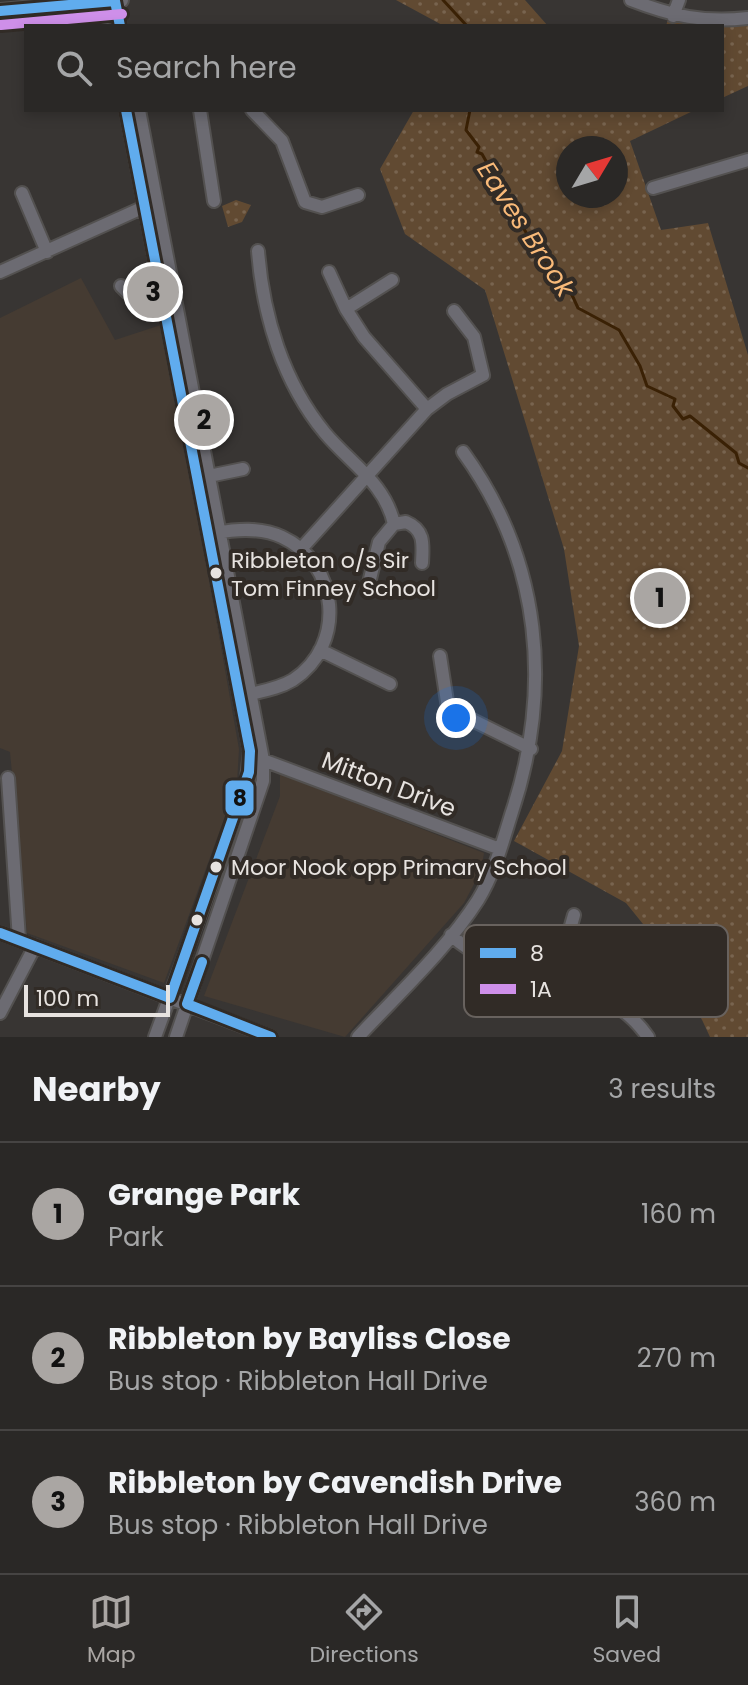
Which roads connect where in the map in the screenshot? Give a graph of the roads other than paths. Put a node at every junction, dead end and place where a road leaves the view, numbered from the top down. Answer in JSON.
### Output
{"nodes":[{"id":1,"x":631,"y":0,"type":"edge"},
{"id":2,"x":679,"y":0,"type":"edge"},
{"id":3,"x":118,"y":1,"type":"edge"},
{"id":4,"x":97,"y":3,"type":"junction"},
{"id":5,"x":0,"y":11,"type":"edge"},
{"id":6,"x":673,"y":16,"type":"junction"},
{"id":7,"x":748,"y":18,"type":"edge"},
{"id":8,"x":102,"y":24,"type":"edge"},
{"id":9,"x":120,"y":24,"type":"edge"},
{"id":10,"x":127,"y":112,"type":"edge"},
{"id":11,"x":139,"y":112,"type":"edge"},
{"id":12,"x":200,"y":112,"type":"edge"},
{"id":13,"x":254,"y":112,"type":"edge"},
{"id":14,"x":748,"y":160,"type":"edge"},
{"id":15,"x":653,"y":188,"type":"dead end"},
{"id":16,"x":22,"y":193,"type":"dead end"},
{"id":17,"x":358,"y":195,"type":"dead end"},
{"id":18,"x":214,"y":201,"type":"dead end"},
{"id":19,"x":151,"y":203,"type":"junction"},
{"id":20,"x":258,"y":251,"type":"dead end"},
{"id":21,"x":47,"y":252,"type":"junction"},
{"id":22,"x":0,"y":272,"type":"edge"},
{"id":23,"x":329,"y":272,"type":"dead end"},
{"id":24,"x":392,"y":280,"type":"dead end"},
{"id":25,"x":121,"y":286,"type":"dead end"},
{"id":26,"x":164,"y":301,"type":"junction"},
{"id":27,"x":346,"y":309,"type":"junction"},
{"id":28,"x":454,"y":311,"type":"dead end"},
{"id":29,"x":173,"y":319,"type":"junction"},
{"id":30,"x":427,"y":409,"type":"junction"},
{"id":31,"x":463,"y":452,"type":"dead end"},
{"id":32,"x":243,"y":469,"type":"dead end"},
{"id":33,"x":209,"y":476,"type":"junction"},
{"id":34,"x":367,"y":476,"type":"junction"},
{"id":35,"x":394,"y":524,"type":"junction"},
{"id":36,"x":214,"y":533,"type":"junction"},
{"id":37,"x":301,"y":549,"type":"junction"},
{"id":38,"x":422,"y":563,"type":"dead end"},
{"id":39,"x":369,"y":583,"type":"dead end"},
{"id":40,"x":236,"y":612,"type":"junction"},
{"id":41,"x":222,"y":614,"type":"junction"},
{"id":42,"x":320,"y":650,"type":"junction"},
{"id":43,"x":440,"y":656,"type":"dead end"},
{"id":44,"x":390,"y":684,"type":"dead end"},
{"id":45,"x":245,"y":695,"type":"junction"},
{"id":46,"x":531,"y":749,"type":"junction"},
{"id":47,"x":256,"y":761,"type":"junction"},
{"id":48,"x":8,"y":778,"type":"dead end"},
{"id":49,"x":5,"y":800,"type":"edge"},
{"id":50,"x":500,"y":849,"type":"junction"},
{"id":51,"x":574,"y":915,"type":"dead end"},
{"id":52,"x":571,"y":925,"type":"edge"},
{"id":53,"x":0,"y":933,"type":"edge"},
{"id":54,"x":451,"y":935,"type":"junction"},
{"id":55,"x":19,"y":939,"type":"junction"},
{"id":56,"x":35,"y":946,"type":"junction"},
{"id":57,"x":464,"y":947,"type":"edge"},
{"id":58,"x":170,"y":998,"type":"junction"},
{"id":59,"x":187,"y":1004,"type":"junction"},
{"id":60,"x":0,"y":1013,"type":"edge"},
{"id":61,"x":629,"y":1017,"type":"edge"},
{"id":62,"x":155,"y":1037,"type":"edge"},
{"id":63,"x":176,"y":1037,"type":"edge"},
{"id":64,"x":271,"y":1037,"type":"edge"},
{"id":65,"x":358,"y":1037,"type":"edge"},
{"id":66,"x":648,"y":1037,"type":"edge"}],
"edges":[{"from":1,"to":6,"type":"street"},
{"from":2,"to":6,"type":"street"},
{"from":3,"to":4,"type":"main road"},
{"from":3,"to":9,"type":"street"},
{"from":4,"to":5,"type":"main road"},
{"from":4,"to":8,"type":"street"},
{"from":6,"to":7,"type":"street"},
{"from":10,"to":19,"type":"street"},
{"from":11,"to":19,"type":"street"},
{"from":12,"to":18,"type":"street"},
{"from":13,"to":17,"type":"street"},
{"from":14,"to":15,"type":"street"},
{"from":16,"to":21,"type":"street"},
{"from":19,"to":21,"type":"street"},
{"from":19,"to":26,"type":"street"},
{"from":19,"to":29,"type":"street"},
{"from":20,"to":34,"type":"street"},
{"from":21,"to":22,"type":"street"},
{"from":23,"to":27,"type":"street"},
{"from":24,"to":27,"type":"street"},
{"from":25,"to":26,"type":"street"},
{"from":26,"to":29,"type":"street"},
{"from":27,"to":30,"type":"street"},
{"from":28,"to":30,"type":"street"},
{"from":29,"to":33,"type":"street"},
{"from":29,"to":36,"type":"street"},
{"from":30,"to":34,"type":"street"},
{"from":31,"to":46,"type":"street"},
{"from":32,"to":33,"type":"street"},
{"from":33,"to":36,"type":"street"},
{"from":34,"to":35,"type":"street"},
{"from":34,"to":37,"type":"street"},
{"from":35,"to":38,"type":"street"},
{"from":35,"to":39,"type":"street"},
{"from":36,"to":37,"type":"street"},
{"from":36,"to":40,"type":"street"},
{"from":36,"to":41,"type":"street"},
{"from":37,"to":42,"type":"street"},
{"from":40,"to":41,"type":"street"},
{"from":40,"to":45,"type":"street"},
{"from":41,"to":45,"type":"street"},
{"from":42,"to":44,"type":"street"},
{"from":42,"to":45,"type":"street"},
{"from":43,"to":46,"type":"street"},
{"from":45,"to":47,"type":"street"},
{"from":46,"to":50,"type":"street"},
{"from":47,"to":50,"type":"street","name":"Mitton Drive"},
{"from":47,"to":58,"type":"street"},
{"from":47,"to":59,"type":"street"},
{"from":48,"to":49,"type":"street"},
{"from":49,"to":55,"type":"street"},
{"from":50,"to":54,"type":"street"},
{"from":51,"to":52,"type":"street"},
{"from":53,"to":55,"type":"street"},
{"from":54,"to":57,"type":"street"},
{"from":54,"to":65,"type":"street"},
{"from":55,"to":56,"type":"street"},
{"from":56,"to":58,"type":"street"},
{"from":56,"to":60,"type":"street"},
{"from":58,"to":59,"type":"street"},
{"from":58,"to":62,"type":"street"},
{"from":59,"to":63,"type":"street"},
{"from":59,"to":64,"type":"street"},
{"from":61,"to":66,"type":"street"}]}
